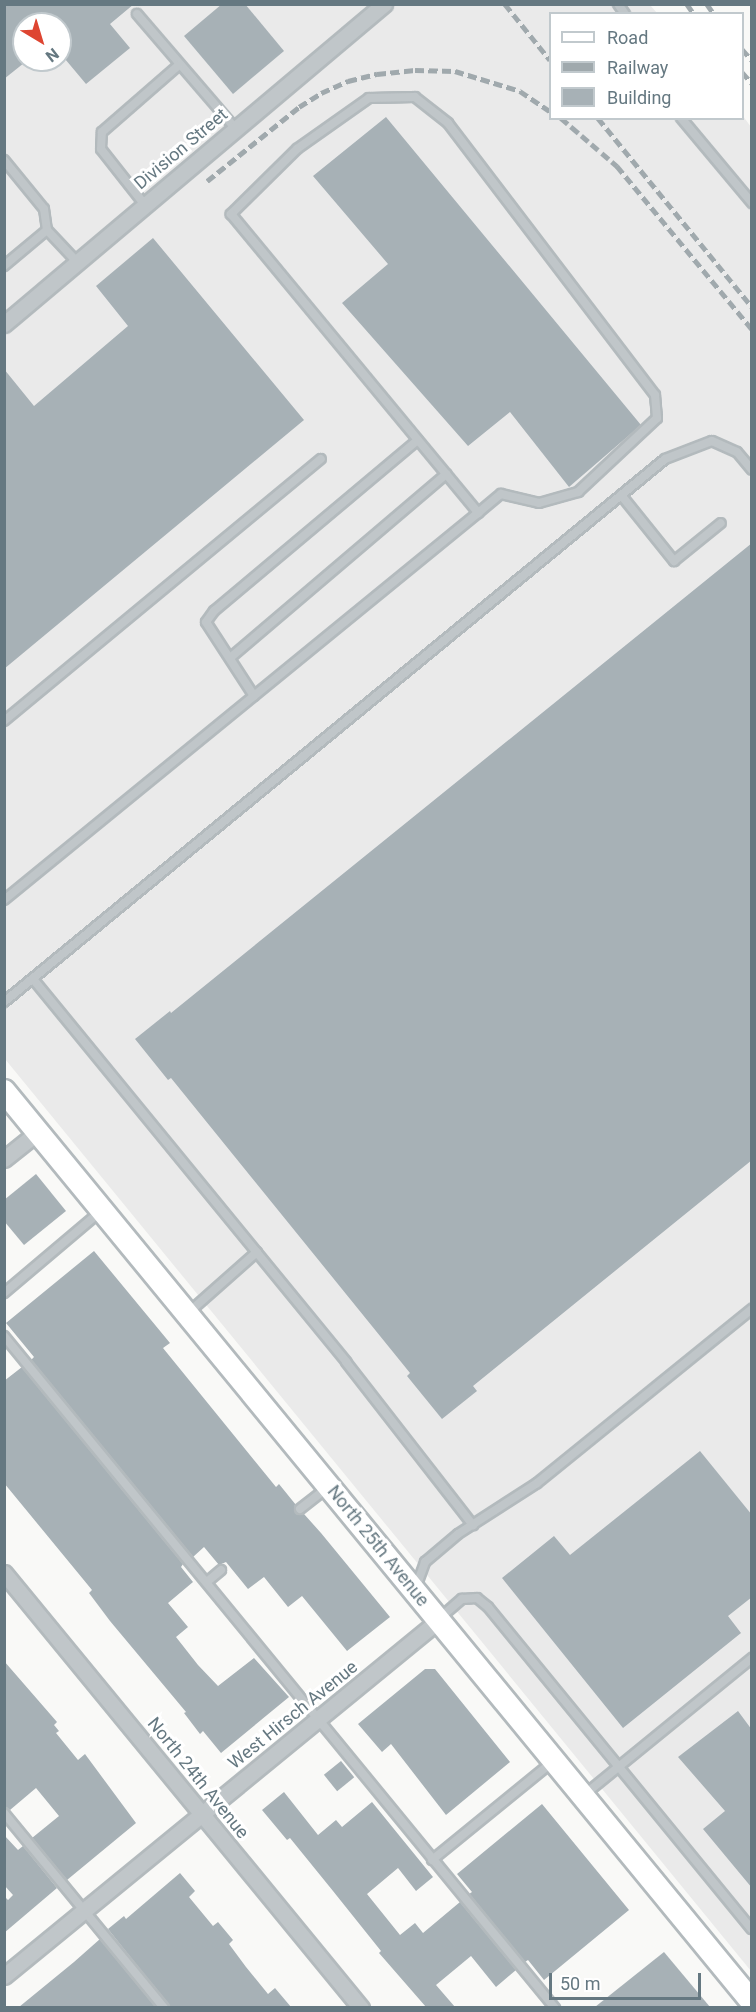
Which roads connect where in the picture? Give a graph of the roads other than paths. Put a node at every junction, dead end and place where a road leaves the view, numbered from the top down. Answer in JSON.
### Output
{"nodes":[{"id":1,"x":384,"y":4,"type":"edge"},
{"id":2,"x":137,"y":14,"type":"dead end"},
{"id":3,"x":180,"y":64,"type":"junction"},
{"id":4,"x":683,"y":120,"type":"edge"},
{"id":5,"x":236,"y":129,"type":"junction"},
{"id":6,"x":4,"y":160,"type":"edge"},
{"id":7,"x":752,"y":203,"type":"edge"},
{"id":8,"x":145,"y":205,"type":"junction"},
{"id":9,"x":47,"y":230,"type":"junction"},
{"id":10,"x":78,"y":263,"type":"junction"},
{"id":11,"x":4,"y":266,"type":"edge"},
{"id":12,"x":4,"y":324,"type":"edge"},
{"id":13,"x":418,"y":440,"type":"junction"},
{"id":14,"x":321,"y":459,"type":"dead end"},
{"id":15,"x":752,"y":470,"type":"edge"},
{"id":16,"x":446,"y":474,"type":"junction"},
{"id":17,"x":621,"y":495,"type":"junction"},
{"id":18,"x":478,"y":513,"type":"junction"},
{"id":19,"x":721,"y":523,"type":"dead end"},
{"id":20,"x":230,"y":658,"type":"junction"},
{"id":21,"x":254,"y":696,"type":"junction"},
{"id":22,"x":4,"y":721,"type":"edge"},
{"id":23,"x":4,"y":900,"type":"edge"},
{"id":24,"x":33,"y":979,"type":"junction"},
{"id":25,"x":4,"y":1002,"type":"edge"},
{"id":26,"x":4,"y":1091,"type":"edge"},
{"id":27,"x":38,"y":1132,"type":"junction"},
{"id":28,"x":4,"y":1159,"type":"edge"},
{"id":29,"x":102,"y":1210,"type":"junction"},
{"id":30,"x":257,"y":1252,"type":"junction"},
{"id":31,"x":4,"y":1293,"type":"edge"},
{"id":32,"x":752,"y":1309,"type":"edge"},
{"id":33,"x":187,"y":1314,"type":"junction"},
{"id":34,"x":4,"y":1336,"type":"edge"},
{"id":35,"x":329,"y":1486,"type":"junction"},
{"id":36,"x":300,"y":1509,"type":"dead end"},
{"id":37,"x":472,"y":1525,"type":"junction"},
{"id":38,"x":221,"y":1570,"type":"dead end"},
{"id":39,"x":4,"y":1573,"type":"edge"},
{"id":40,"x":208,"y":1581,"type":"junction"},
{"id":41,"x":415,"y":1591,"type":"junction"},
{"id":42,"x":439,"y":1620,"type":"junction"},
{"id":43,"x":752,"y":1658,"type":"edge"},
{"id":44,"x":319,"y":1718,"type":"junction"},
{"id":45,"x":554,"y":1761,"type":"junction"},
{"id":46,"x":617,"y":1767,"type":"junction"},
{"id":47,"x":583,"y":1796,"type":"junction"},
{"id":48,"x":4,"y":1813,"type":"edge"},
{"id":49,"x":203,"y":1814,"type":"junction"},
{"id":50,"x":432,"y":1860,"type":"junction"},
{"id":51,"x":85,"y":1911,"type":"junction"},
{"id":52,"x":752,"y":1929,"type":"edge"},
{"id":53,"x":4,"y":1976,"type":"edge"},
{"id":54,"x":752,"y":2002,"type":"edge"},
{"id":55,"x":164,"y":2007,"type":"edge"},
{"id":56,"x":361,"y":2007,"type":"edge"},
{"id":57,"x":555,"y":2007,"type":"edge"}],
"edges":[{"from":1,"to":5,"type":"street","name":"Division Street"},
{"from":2,"to":3,"type":"lane"},
{"from":3,"to":5,"type":"lane"},
{"from":3,"to":8,"type":"lane"},
{"from":4,"to":7,"type":"lane"},
{"from":5,"to":8,"type":"street","name":"Division Street"},
{"from":6,"to":9,"type":"lane"},
{"from":8,"to":10,"type":"street","name":"Division Street"},
{"from":9,"to":10,"type":"lane"},
{"from":9,"to":11,"type":"lane"},
{"from":10,"to":12,"type":"street","name":"Division Street"},
{"from":13,"to":16,"type":"lane"},
{"from":13,"to":18,"type":"lane"},
{"from":13,"to":20,"type":"lane"},
{"from":14,"to":22,"type":"lane"},
{"from":15,"to":17,"type":"lane"},
{"from":16,"to":18,"type":"lane"},
{"from":16,"to":20,"type":"lane"},
{"from":17,"to":19,"type":"lane"},
{"from":17,"to":24,"type":"lane"},
{"from":18,"to":21,"type":"lane"},
{"from":20,"to":21,"type":"lane"},
{"from":21,"to":23,"type":"lane"},
{"from":24,"to":25,"type":"lane"},
{"from":24,"to":30,"type":"lane"},
{"from":26,"to":27,"type":"main road","name":"North 25th Avenue"},
{"from":27,"to":28,"type":"street"},
{"from":27,"to":29,"type":"main road","name":"North 25th Avenue"},
{"from":29,"to":31,"type":"lane"},
{"from":29,"to":33,"type":"main road","name":"North 25th Avenue"},
{"from":30,"to":33,"type":"lane"},
{"from":30,"to":37,"type":"lane"},
{"from":32,"to":37,"type":"lane"},
{"from":33,"to":35,"type":"main road","name":"North 25th Avenue"},
{"from":34,"to":40,"type":"lane"},
{"from":35,"to":36,"type":"lane"},
{"from":35,"to":41,"type":"main road","name":"North 25th Avenue"},
{"from":37,"to":41,"type":"lane"},
{"from":38,"to":40,"type":"lane"},
{"from":39,"to":49,"type":"street","name":"North 24th Avenue"},
{"from":40,"to":44,"type":"lane"},
{"from":41,"to":42,"type":"main road","name":"North 25th Avenue"},
{"from":42,"to":44,"type":"street","name":"West Hirsch Avenue"},
{"from":42,"to":45,"type":"main road","name":"North 25th Avenue"},
{"from":42,"to":46,"type":"lane"},
{"from":43,"to":46,"type":"lane"},
{"from":44,"to":49,"type":"street","name":"West Hirsch Avenue"},
{"from":44,"to":50,"type":"lane"},
{"from":45,"to":47,"type":"main road","name":"North 25th Avenue"},
{"from":45,"to":50,"type":"lane"},
{"from":46,"to":47,"type":"lane"},
{"from":46,"to":52,"type":"lane"},
{"from":47,"to":54,"type":"main road","name":"North 25th Avenue"},
{"from":48,"to":51,"type":"lane"},
{"from":49,"to":51,"type":"street","name":"West Hirsch Avenue"},
{"from":49,"to":56,"type":"street","name":"North 24th Avenue"},
{"from":50,"to":57,"type":"lane"},
{"from":51,"to":53,"type":"street","name":"West Hirsch Avenue"},
{"from":51,"to":55,"type":"lane"}]}
